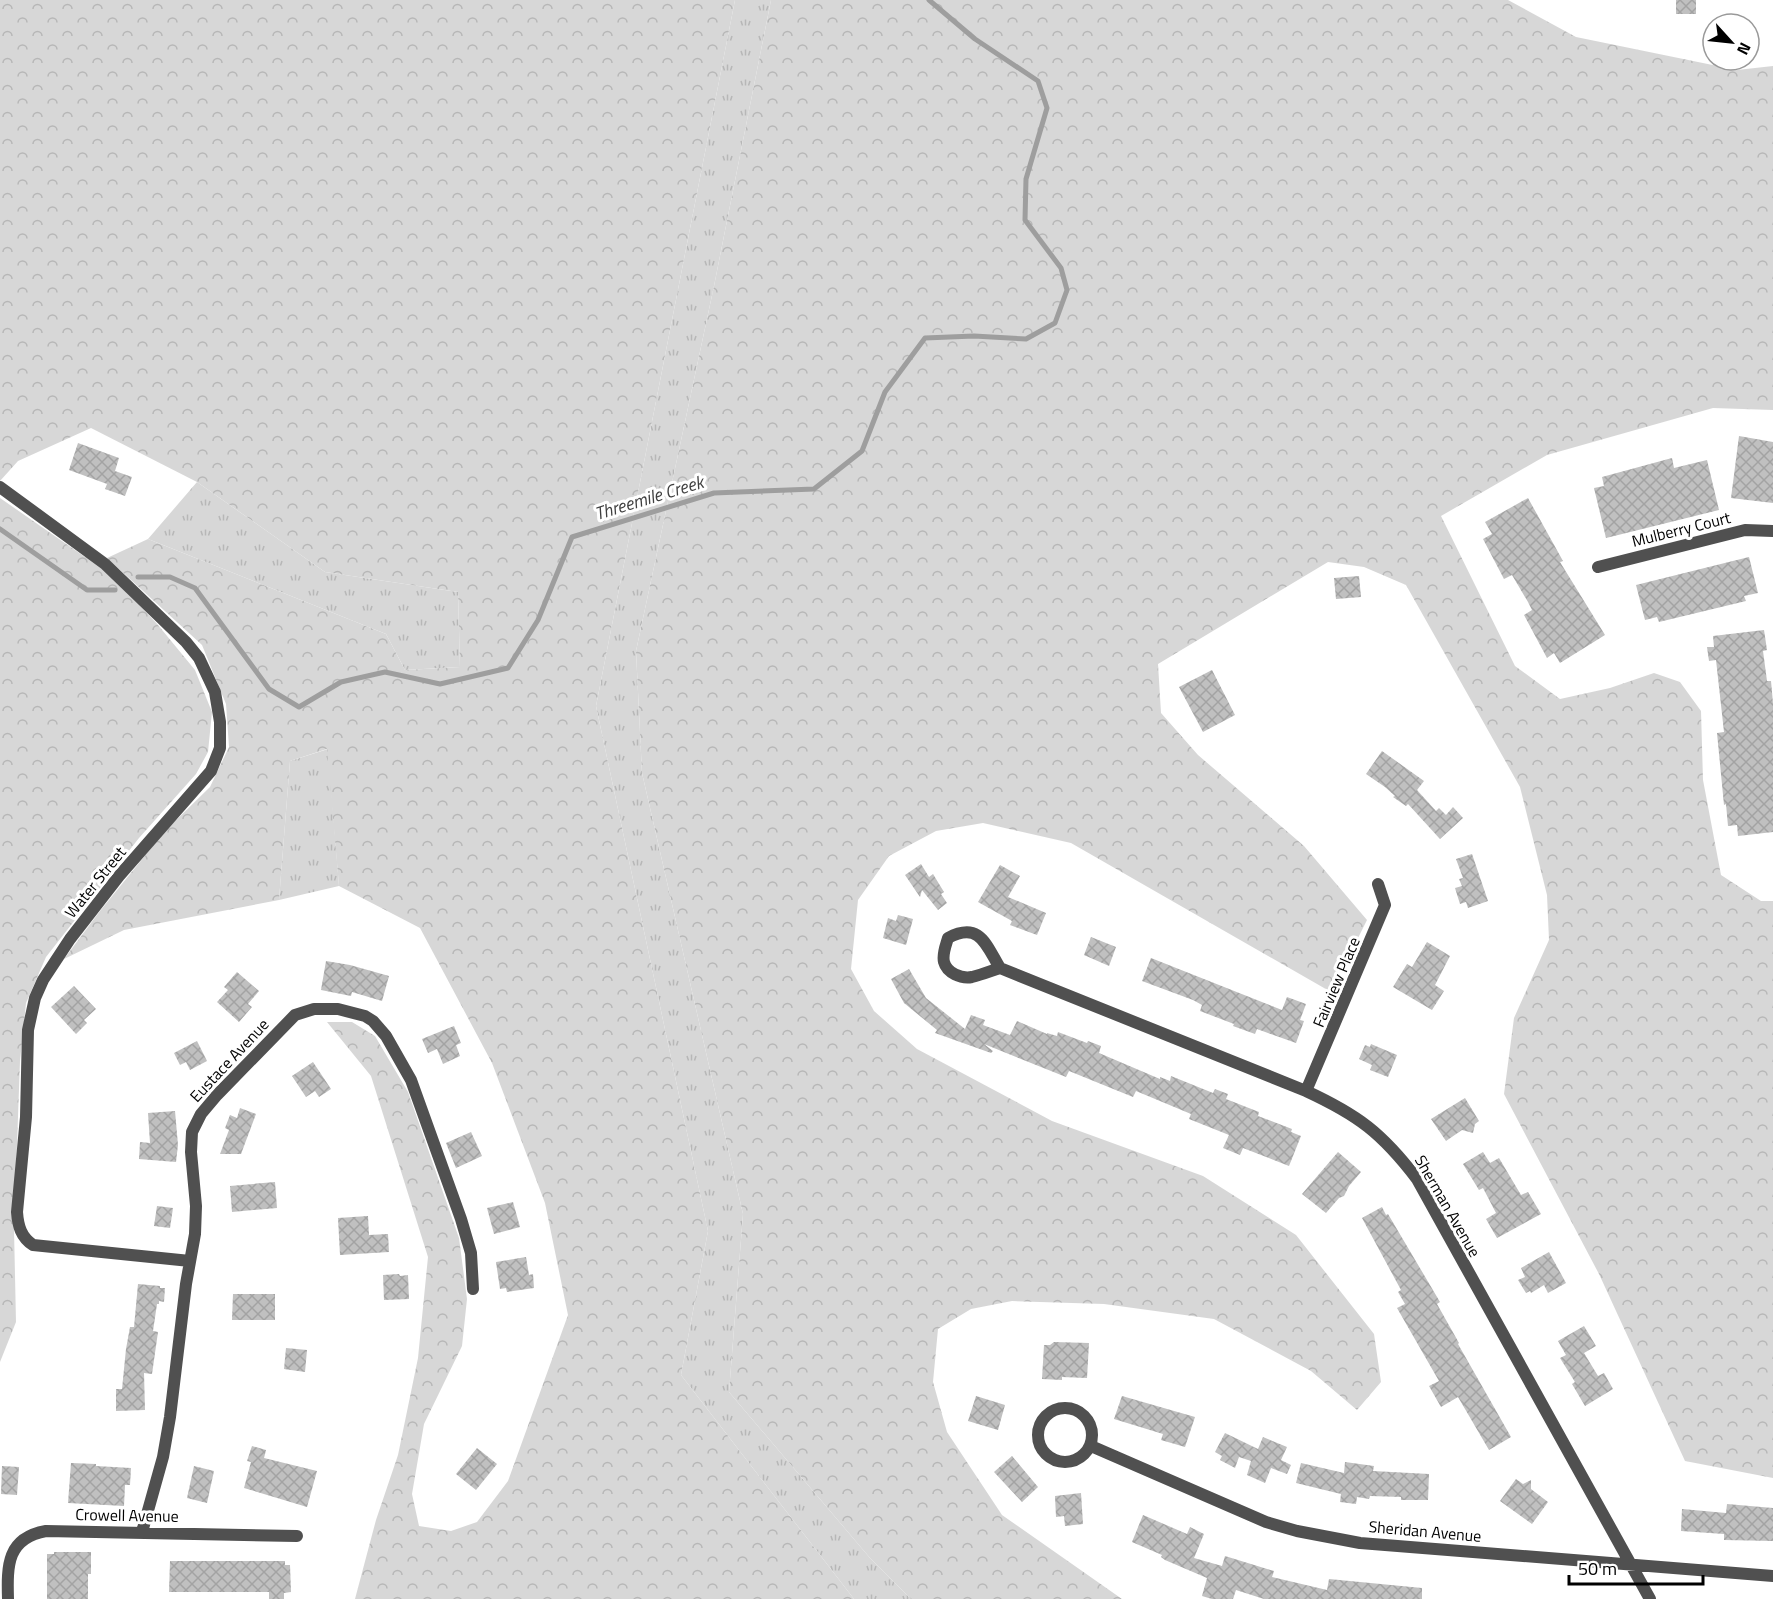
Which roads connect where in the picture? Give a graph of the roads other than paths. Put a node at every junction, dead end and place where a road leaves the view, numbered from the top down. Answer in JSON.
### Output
{"nodes":[{"id":1,"x":0,"y":487,"type":"edge"},
{"id":2,"x":1773,"y":531,"type":"edge"},
{"id":3,"x":1598,"y":567,"type":"dead end"},
{"id":4,"x":1378,"y":884,"type":"dead end"},
{"id":5,"x":1000,"y":968,"type":"junction"},
{"id":6,"x":1306,"y":1091,"type":"junction"},
{"id":7,"x":190,"y":1261,"type":"junction"},
{"id":8,"x":473,"y":1289,"type":"dead end"},
{"id":9,"x":1091,"y":1446,"type":"junction"},
{"id":10,"x":142,"y":1532,"type":"junction"},
{"id":11,"x":297,"y":1536,"type":"dead end"},
{"id":12,"x":1630,"y":1563,"type":"junction"},
{"id":13,"x":1773,"y":1576,"type":"edge"},
{"id":14,"x":8,"y":1599,"type":"edge"},
{"id":15,"x":1650,"y":1599,"type":"edge"}],
"edges":[{"from":1,"to":7,"type":"street","name":"Water Street"},
{"from":2,"to":3,"type":"street","name":"Mulberry Court"},
{"from":4,"to":6,"type":"street","name":"Fairview Place"},
{"from":5,"to":5,"type":"street"},
{"from":5,"to":6,"type":"street","name":"Sherman Avenue"},
{"from":6,"to":12,"type":"street","name":"Sherman Avenue"},
{"from":7,"to":8,"type":"street","name":"Eustace Avenue"},
{"from":7,"to":10,"type":"street","name":"Eustace Avenue"},
{"from":9,"to":9,"type":"street"},
{"from":9,"to":12,"type":"street","name":"Sheridan Avenue"},
{"from":10,"to":11,"type":"street","name":"Crowell Avenue"},
{"from":10,"to":14,"type":"street","name":"Crowell Avenue"},
{"from":12,"to":13,"type":"street","name":"Sheridan Avenue"},
{"from":12,"to":15,"type":"street","name":"Sherman Avenue"}]}
